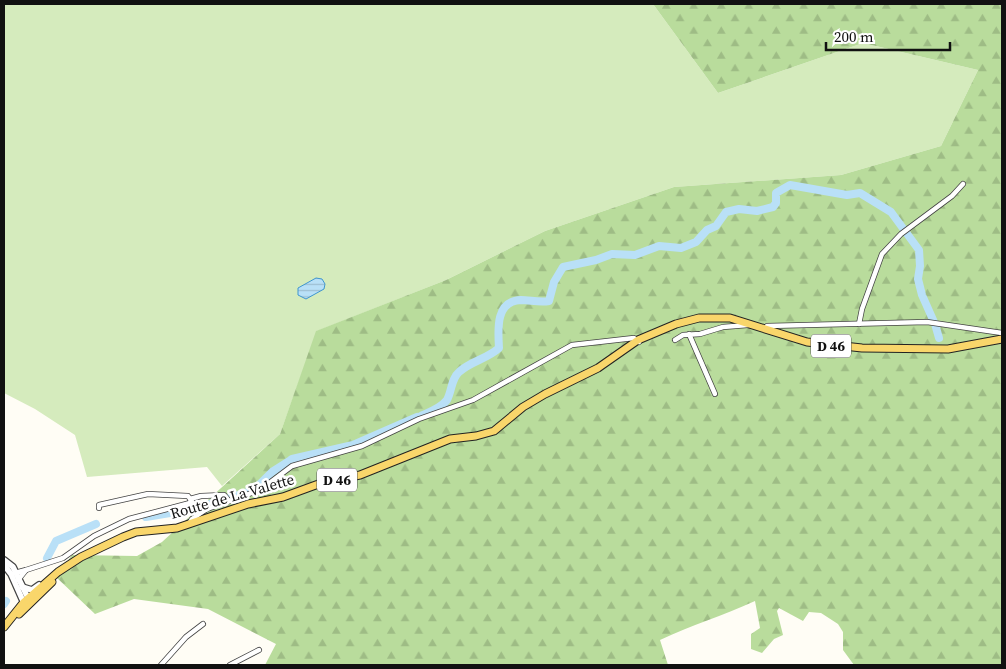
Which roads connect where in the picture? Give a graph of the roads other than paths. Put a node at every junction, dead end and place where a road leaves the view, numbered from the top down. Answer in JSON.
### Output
{"nodes":[{"id":1,"x":962,"y":184,"type":"dead end"},
{"id":2,"x":750,"y":323,"type":"junction"},
{"id":3,"x":859,"y":324,"type":"junction"},
{"id":4,"x":766,"y":328,"type":"junction"},
{"id":5,"x":1002,"y":333,"type":"edge"},
{"id":6,"x":689,"y":334,"type":"junction"},
{"id":7,"x":1002,"y":339,"type":"edge"},
{"id":8,"x":675,"y":340,"type":"dead end"},
{"id":9,"x":639,"y":341,"type":"junction"},
{"id":10,"x":714,"y":394,"type":"dead end"},
{"id":11,"x":229,"y":499,"type":"junction"},
{"id":12,"x":192,"y":501,"type":"junction"},
{"id":13,"x":99,"y":508,"type":"dead end"},
{"id":14,"x":202,"y":508,"type":"junction"},
{"id":15,"x":189,"y":524,"type":"junction"},
{"id":16,"x":4,"y":560,"type":"edge"},
{"id":17,"x":75,"y":561,"type":"junction"},
{"id":18,"x":4,"y":565,"type":"edge"},
{"id":19,"x":26,"y":570,"type":"junction"},
{"id":20,"x":58,"y":572,"type":"junction"},
{"id":21,"x":14,"y":574,"type":"junction"},
{"id":22,"x":17,"y":581,"type":"junction"},
{"id":23,"x":49,"y":585,"type":"junction"},
{"id":24,"x":22,"y":587,"type":"junction"},
{"id":25,"x":26,"y":601,"type":"junction"},
{"id":26,"x":16,"y":615,"type":"junction"},
{"id":27,"x":203,"y":624,"type":"dead end"},
{"id":28,"x":4,"y":627,"type":"edge"},
{"id":29,"x":4,"y":632,"type":"edge"},
{"id":30,"x":259,"y":650,"type":"dead end"},
{"id":31,"x":162,"y":665,"type":"edge"},
{"id":32,"x":230,"y":665,"type":"edge"}],
"edges":[{"from":1,"to":3,"type":"street"},
{"from":2,"to":4,"type":"main road","name":"Route de La Valette","number":"D 46"},
{"from":2,"to":6,"type":"street"},
{"from":2,"to":9,"type":"main road","name":"Route de La Valette","number":"D 46"},
{"from":3,"to":4,"type":"street"},
{"from":3,"to":5,"type":"street"},
{"from":4,"to":7,"type":"main road","name":"Route de La Valette","number":"D 46"},
{"from":6,"to":8,"type":"street"},
{"from":6,"to":10,"type":"street"},
{"from":9,"to":11,"type":"street"},
{"from":9,"to":15,"type":"main road","name":"Route de La Valette","number":"D 46"},
{"from":11,"to":12,"type":"street"},
{"from":11,"to":14,"type":"street"},
{"from":12,"to":13,"type":"street"},
{"from":12,"to":14,"type":"street"},
{"from":12,"to":19,"type":"street"},
{"from":14,"to":15,"type":"street"},
{"from":15,"to":17,"type":"main road","name":"Route de La Valette","number":"D 46"},
{"from":16,"to":21,"type":"street"},
{"from":17,"to":20,"type":"main road","name":"Route de La Valette","number":"D 46"},
{"from":17,"to":23,"type":"main road","name":"Route de La Valette","number":"D 46"},
{"from":18,"to":21,"type":"street"},
{"from":19,"to":21,"type":"street"},
{"from":19,"to":22,"type":"street"},
{"from":20,"to":24,"type":"street"},
{"from":20,"to":25,"type":"main road","name":"Route de La Valette","number":"D 46"},
{"from":21,"to":22,"type":"street"},
{"from":22,"to":24,"type":"street"},
{"from":22,"to":25,"type":"street"},
{"from":23,"to":25,"type":"street"},
{"from":23,"to":26,"type":"main road","name":"Route de La Valette","number":"D 46"},
{"from":24,"to":25,"type":"street"},
{"from":25,"to":26,"type":"main road","number":"D 46"},
{"from":26,"to":28,"type":"main road","name":"Route de La Valette","number":"D 46"},
{"from":26,"to":29,"type":"main road","name":"Route de La Valette","number":"D 46"},
{"from":27,"to":31,"type":"street"},
{"from":30,"to":32,"type":"street"}]}
